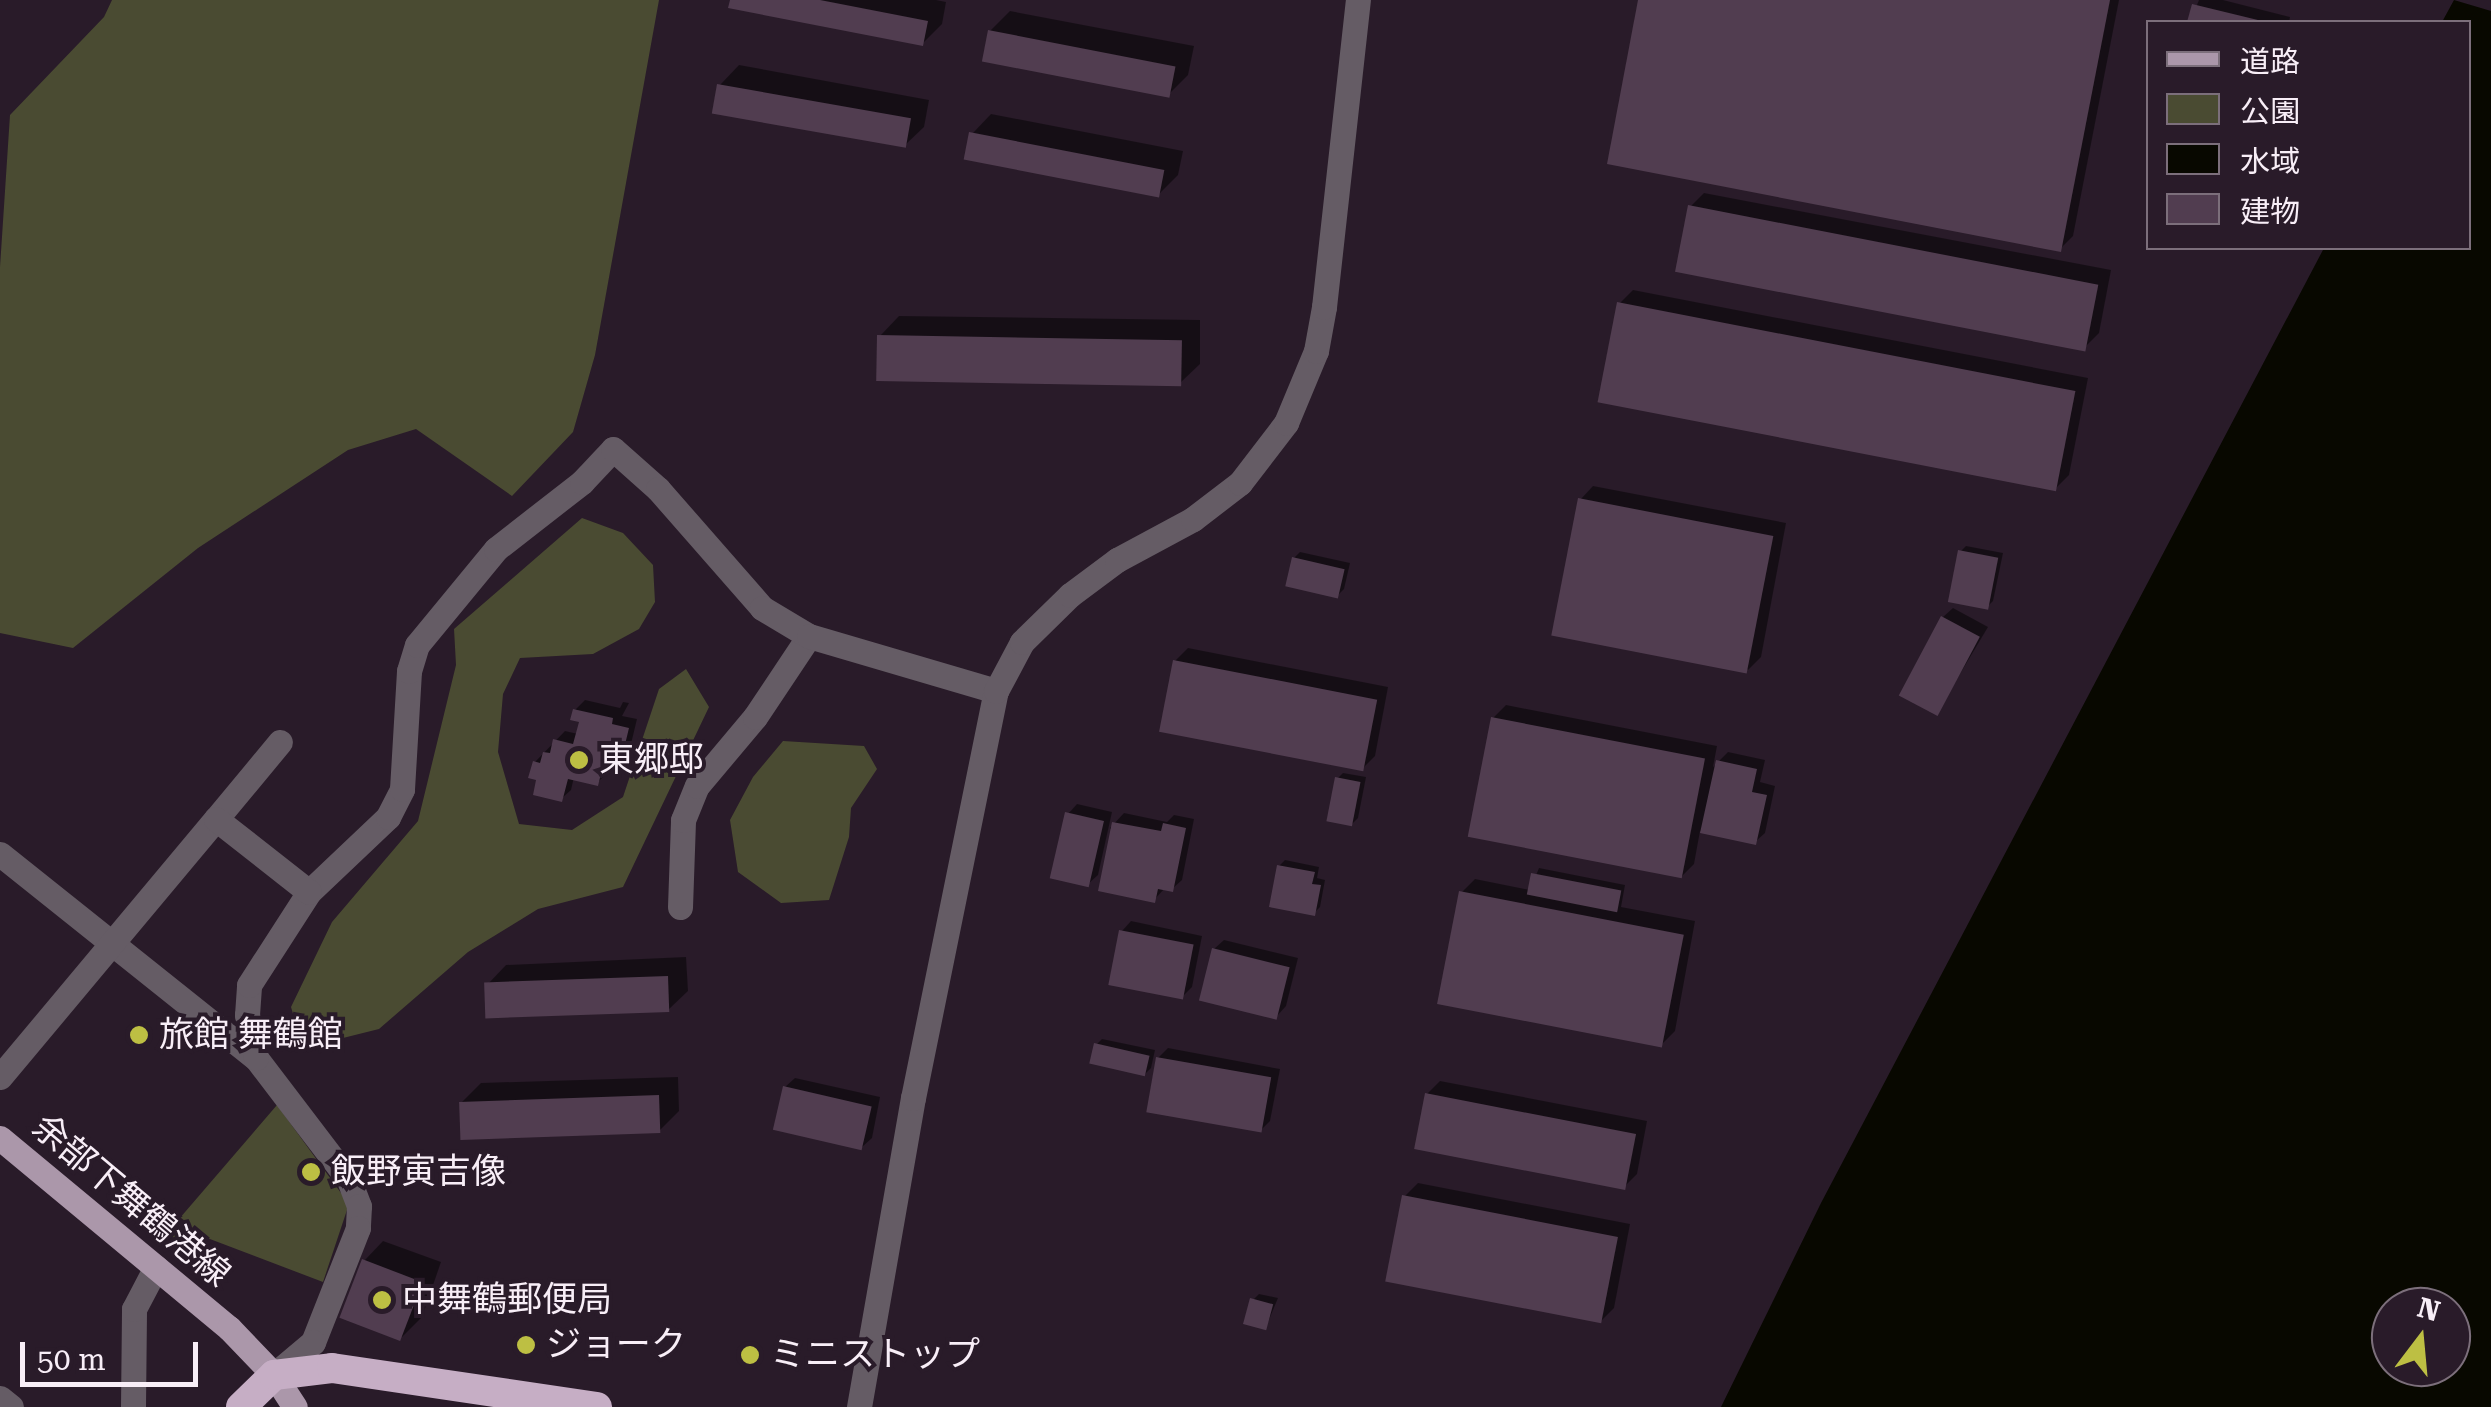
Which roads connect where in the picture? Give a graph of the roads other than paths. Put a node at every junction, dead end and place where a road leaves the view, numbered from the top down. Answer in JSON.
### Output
{"nodes":[{"id":1,"x":1358,"y":0,"type":"edge"},
{"id":2,"x":809,"y":636,"type":"junction"},
{"id":3,"x":996,"y":691,"type":"junction"},
{"id":4,"x":280,"y":742,"type":"dead end"},
{"id":5,"x":216,"y":819,"type":"junction"},
{"id":6,"x":0,"y":854,"type":"edge"},
{"id":7,"x":309,"y":892,"type":"junction"},
{"id":8,"x":680,"y":906,"type":"dead end"},
{"id":9,"x":111,"y":946,"type":"junction"},
{"id":10,"x":256,"y":1058,"type":"junction"},
{"id":11,"x":0,"y":1077,"type":"edge"},
{"id":12,"x":0,"y":1138,"type":"edge"},
{"id":13,"x":156,"y":1267,"type":"junction"},
{"id":14,"x":274,"y":1375,"type":"junction"},
{"id":15,"x":0,"y":1398,"type":"edge"},
{"id":16,"x":11,"y":1407,"type":"edge"},
{"id":17,"x":133,"y":1407,"type":"edge"},
{"id":18,"x":241,"y":1407,"type":"edge"},
{"id":19,"x":296,"y":1407,"type":"edge"},
{"id":20,"x":597,"y":1407,"type":"edge"},
{"id":21,"x":860,"y":1407,"type":"edge"}],
"edges":[{"from":1,"to":3,"type":"street"},
{"from":2,"to":3,"type":"street"},
{"from":2,"to":7,"type":"street"},
{"from":2,"to":8,"type":"street"},
{"from":3,"to":21,"type":"street"},
{"from":4,"to":5,"type":"street"},
{"from":5,"to":7,"type":"street"},
{"from":5,"to":9,"type":"street"},
{"from":6,"to":9,"type":"street"},
{"from":7,"to":10,"type":"street"},
{"from":9,"to":10,"type":"street"},
{"from":9,"to":11,"type":"street"},
{"from":10,"to":14,"type":"street"},
{"from":12,"to":13,"type":"main road","name":"余部下舞鶴港線"},
{"from":13,"to":14,"type":"main road","name":"余部下舞鶴港線"},
{"from":13,"to":17,"type":"street"},
{"from":14,"to":18,"type":"highway"},
{"from":14,"to":19,"type":"main road","name":"余部下舞鶴港線"},
{"from":14,"to":20,"type":"highway"},
{"from":15,"to":16,"type":"street"}]}
